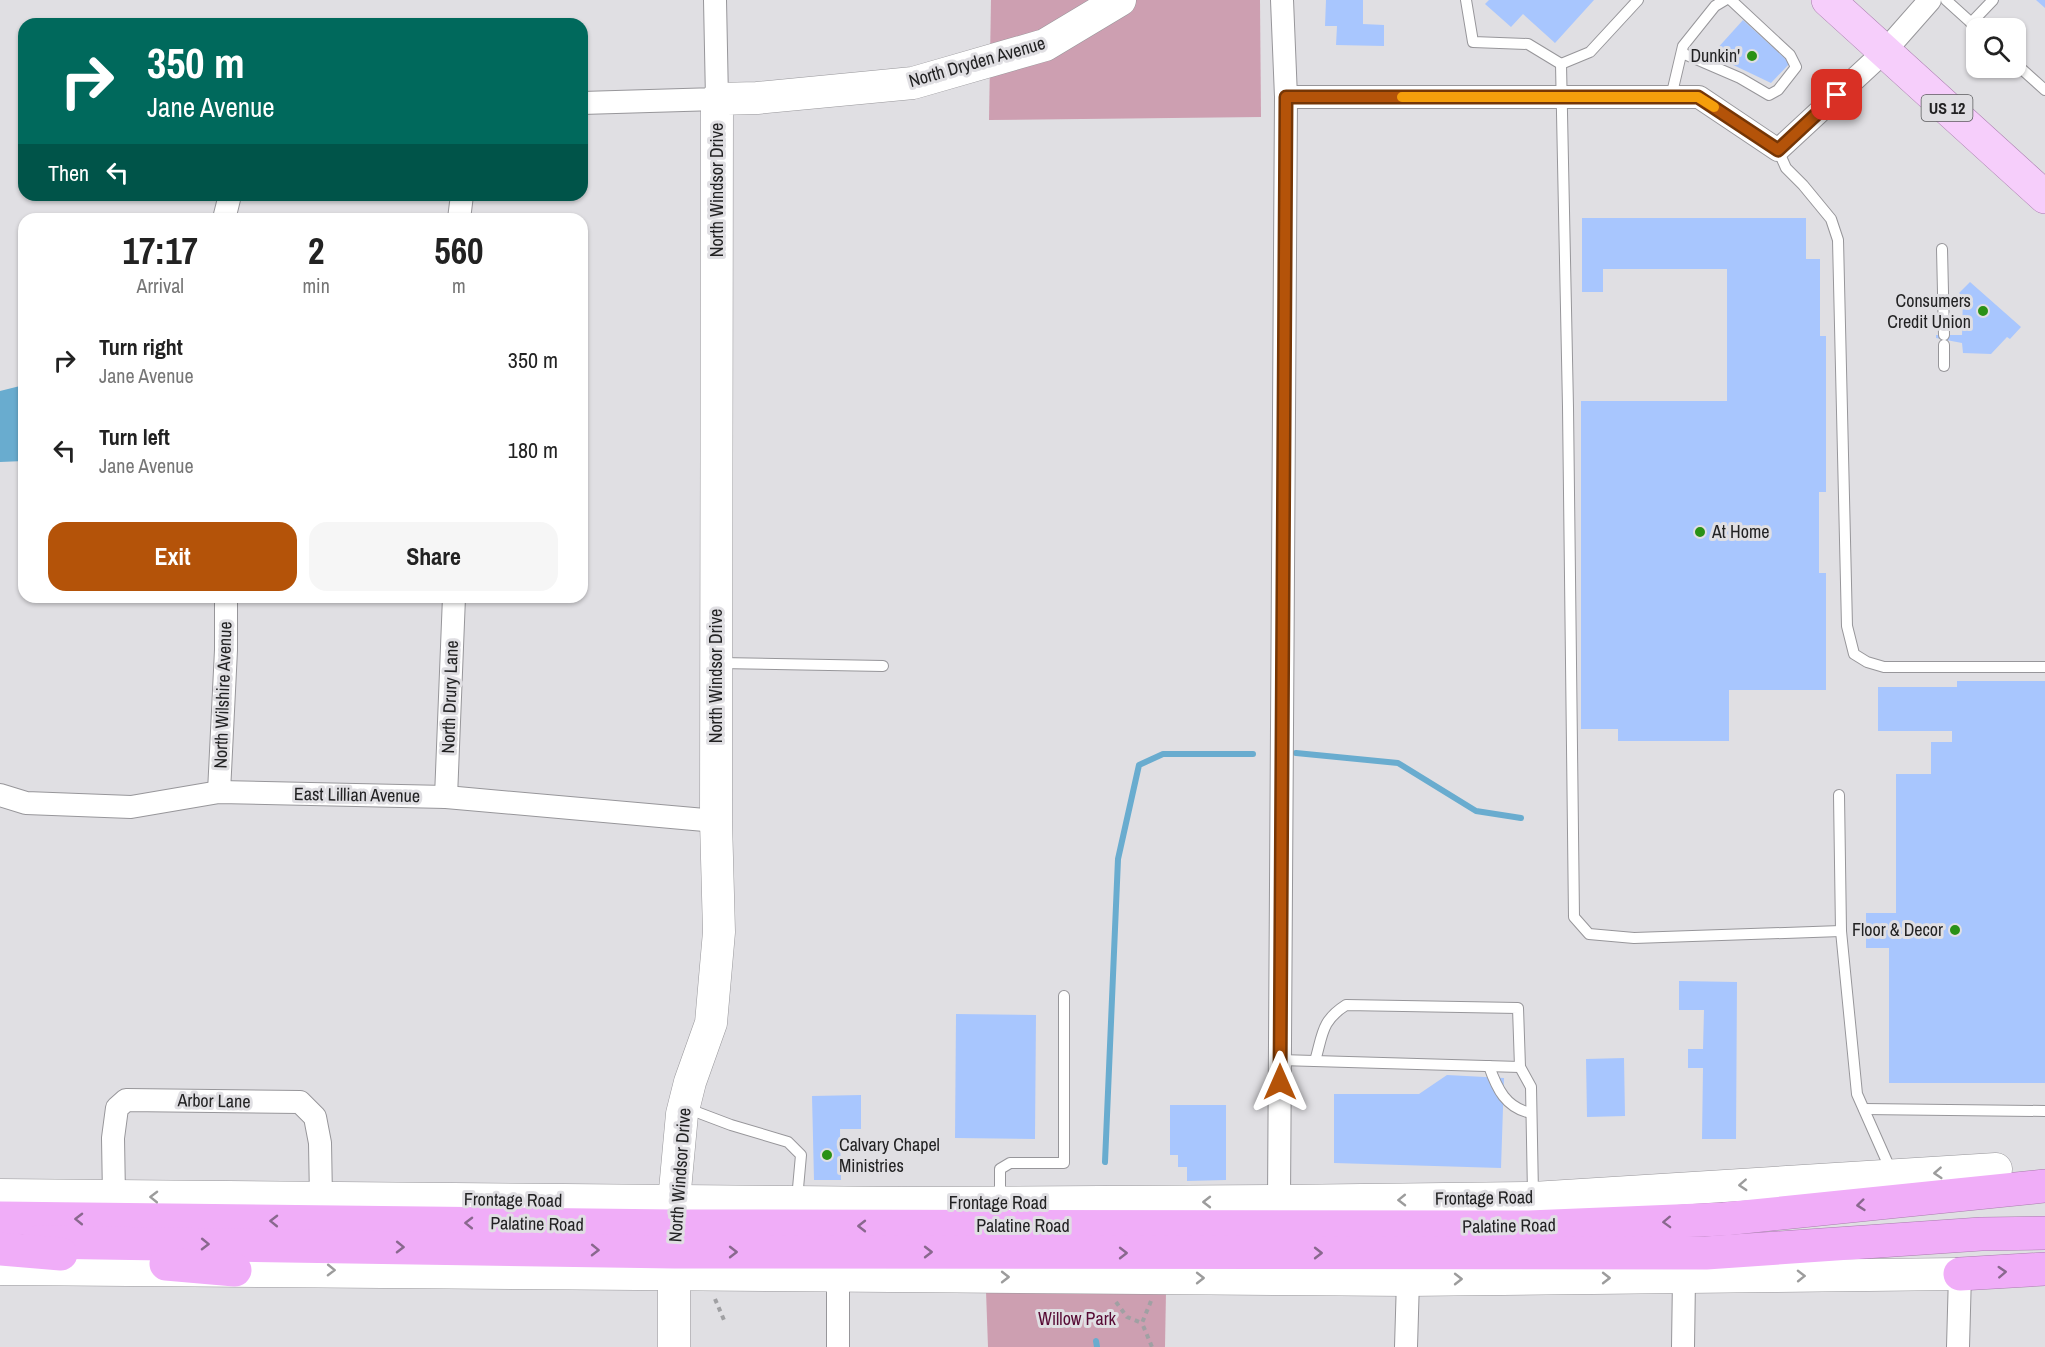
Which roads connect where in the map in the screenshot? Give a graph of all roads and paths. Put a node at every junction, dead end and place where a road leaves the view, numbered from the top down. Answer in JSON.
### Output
{"nodes":[{"id":1,"x":715,"y":0,"type":"edge"},
{"id":2,"x":1120,"y":0,"type":"edge"},
{"id":3,"x":1282,"y":0,"type":"edge"},
{"id":4,"x":1466,"y":0,"type":"edge"},
{"id":5,"x":1638,"y":0,"type":"edge"},
{"id":6,"x":1725,"y":0,"type":"edge"},
{"id":7,"x":1731,"y":0,"type":"edge"},
{"id":8,"x":1828,"y":0,"type":"edge"},
{"id":9,"x":1930,"y":0,"type":"edge"},
{"id":10,"x":1946,"y":0,"type":"edge"},
{"id":11,"x":1993,"y":0,"type":"edge"},
{"id":12,"x":1980,"y":18,"type":"edge"},
{"id":13,"x":1966,"y":19,"type":"edge"},
{"id":14,"x":1885,"y":51,"type":"junction"},
{"id":15,"x":1682,"y":53,"type":"junction"},
{"id":16,"x":1561,"y":64,"type":"junction"},
{"id":17,"x":2026,"y":73,"type":"edge"},
{"id":18,"x":2045,"y":90,"type":"edge"},
{"id":19,"x":1286,"y":97,"type":"junction"},
{"id":20,"x":1563,"y":97,"type":"junction"},
{"id":21,"x":1671,"y":97,"type":"junction"},
{"id":22,"x":717,"y":99,"type":"junction"},
{"id":23,"x":588,"y":103,"type":"edge"},
{"id":24,"x":1778,"y":150,"type":"junction"},
{"id":25,"x":2045,"y":197,"type":"edge"},
{"id":26,"x":1942,"y":249,"type":"dead end"},
{"id":27,"x":1944,"y":366,"type":"dead end"},
{"id":28,"x":226,"y":603,"type":"edge"},
{"id":29,"x":454,"y":603,"type":"edge"},
{"id":30,"x":716,"y":663,"type":"junction"},
{"id":31,"x":883,"y":666,"type":"dead end"},
{"id":32,"x":2045,"y":667,"type":"edge"},
{"id":33,"x":219,"y":792,"type":"junction"},
{"id":34,"x":0,"y":795,"type":"edge"},
{"id":35,"x":1839,"y":795,"type":"dead end"},
{"id":36,"x":446,"y":797,"type":"junction"},
{"id":37,"x":716,"y":821,"type":"junction"},
{"id":38,"x":1841,"y":931,"type":"junction"},
{"id":39,"x":1064,"y":996,"type":"dead end"},
{"id":40,"x":1280,"y":1060,"type":"junction"},
{"id":41,"x":1315,"y":1061,"type":"junction"},
{"id":42,"x":1489,"y":1066,"type":"junction"},
{"id":43,"x":1520,"y":1067,"type":"junction"},
{"id":44,"x":684,"y":1107,"type":"junction"},
{"id":45,"x":1864,"y":1109,"type":"junction"},
{"id":46,"x":2045,"y":1111,"type":"edge"},
{"id":47,"x":1531,"y":1113,"type":"junction"},
{"id":48,"x":2045,"y":1167,"type":"edge"},
{"id":49,"x":1996,"y":1169,"type":"joint"},
{"id":50,"x":1894,"y":1176,"type":"junction"},
{"id":51,"x":2045,"y":1186,"type":"edge"},
{"id":52,"x":0,"y":1195,"type":"edge"},
{"id":53,"x":114,"y":1196,"type":"junction"},
{"id":54,"x":321,"y":1198,"type":"junction"},
{"id":55,"x":1533,"y":1198,"type":"junction"},
{"id":56,"x":1279,"y":1201,"type":"junction"},
{"id":57,"x":797,"y":1202,"type":"junction"},
{"id":58,"x":1000,"y":1203,"type":"junction"},
{"id":59,"x":0,"y":1218,"type":"edge"},
{"id":60,"x":2045,"y":1233,"type":"edge"},
{"id":61,"x":674,"y":1238,"type":"junction"},
{"id":62,"x":0,"y":1241,"type":"edge"},
{"id":63,"x":0,"y":1249,"type":"edge"},
{"id":64,"x":0,"y":1269,"type":"edge"},
{"id":65,"x":2045,"y":1269,"type":"edge"},
{"id":66,"x":235,"y":1270,"type":"junction"},
{"id":67,"x":1960,"y":1274,"type":"junction"},
{"id":68,"x":838,"y":1276,"type":"junction"},
{"id":69,"x":1684,"y":1278,"type":"junction"},
{"id":70,"x":1408,"y":1280,"type":"junction"},
{"id":71,"x":1154,"y":1295,"type":"dead end"},
{"id":72,"x":714,"y":1296,"type":"dead end"},
{"id":73,"x":1112,"y":1296,"type":"dead end"},
{"id":74,"x":724,"y":1320,"type":"dead end"},
{"id":75,"x":1142,"y":1323,"type":"junction"},
{"id":76,"x":674,"y":1347,"type":"edge"},
{"id":77,"x":838,"y":1347,"type":"edge"},
{"id":78,"x":1152,"y":1347,"type":"edge"},
{"id":79,"x":1406,"y":1347,"type":"edge"},
{"id":80,"x":1683,"y":1347,"type":"edge"},
{"id":81,"x":1958,"y":1347,"type":"edge"}],
"edges":[{"from":1,"to":22,"type":"street","name":"North Windsor Drive"},
{"from":2,"to":22,"type":"street","name":"North Dryden Avenue"},
{"from":3,"to":19,"type":"street"},
{"from":4,"to":16,"type":"lane"},
{"from":5,"to":16,"type":"lane"},
{"from":6,"to":15,"type":"lane"},
{"from":7,"to":15,"type":"lane"},
{"from":8,"to":14,"type":"main road","number":"US 12"},
{"from":9,"to":14,"type":"street"},
{"from":10,"to":13,"type":"lane"},
{"from":11,"to":12,"type":"lane"},
{"from":14,"to":24,"type":"street"},
{"from":14,"to":25,"type":"main road","number":"US 12"},
{"from":15,"to":21,"type":"lane"},
{"from":16,"to":20,"type":"lane"},
{"from":17,"to":18,"type":"lane"},
{"from":19,"to":20,"type":"street"},
{"from":19,"to":40,"type":"street"},
{"from":20,"to":21,"type":"street"},
{"from":20,"to":38,"type":"lane"},
{"from":21,"to":24,"type":"street"},
{"from":22,"to":23,"type":"street"},
{"from":22,"to":30,"type":"street","name":"North Windsor Drive"},
{"from":24,"to":32,"type":"lane"},
{"from":26,"to":27,"type":"lane"},
{"from":28,"to":33,"type":"street","name":"North Wilshire Avenue"},
{"from":29,"to":36,"type":"street","name":"North Drury Lane"},
{"from":30,"to":31,"type":"lane"},
{"from":30,"to":37,"type":"street","name":"North Windsor Drive"},
{"from":33,"to":34,"type":"street","name":"East Lillian Avenue"},
{"from":33,"to":36,"type":"street","name":"East Lillian Avenue"},
{"from":35,"to":38,"type":"lane"},
{"from":36,"to":37,"type":"street","name":"East Lillian Avenue"},
{"from":37,"to":44,"type":"street","name":"North Windsor Drive"},
{"from":38,"to":45,"type":"lane"},
{"from":39,"to":58,"type":"lane"},
{"from":40,"to":41,"type":"lane"},
{"from":40,"to":56,"type":"street"},
{"from":41,"to":42,"type":"lane"},
{"from":41,"to":43,"type":"lane"},
{"from":42,"to":43,"type":"lane"},
{"from":42,"to":47,"type":"lane"},
{"from":43,"to":47,"type":"lane"},
{"from":44,"to":57,"type":"lane"},
{"from":44,"to":61,"type":"street","name":"North Windsor Drive"},
{"from":45,"to":46,"type":"lane"},
{"from":45,"to":50,"type":"lane"},
{"from":47,"to":55,"type":"lane"},
{"from":48,"to":49,"type":"highway"},
{"from":49,"to":50,"type":"street","name":"Frontage Road","one_way":true},
{"from":50,"to":55,"type":"street","name":"Frontage Road","one_way":true},
{"from":51,"to":61,"type":"highway","name":"Palatine Road","one_way":true},
{"from":52,"to":53,"type":"street","name":"Frontage Road"},
{"from":54,"to":53,"type":"street","name":"Frontage Road","one_way":true},
{"from":53,"to":54,"type":"street","name":"Arbor Lane"},
{"from":54,"to":61,"type":"street","name":"Frontage Road"},
{"from":55,"to":56,"type":"street","name":"Frontage Road","one_way":true},
{"from":56,"to":58,"type":"street","name":"Frontage Road","one_way":true},
{"from":57,"to":58,"type":"street","name":"Frontage Road"},
{"from":57,"to":61,"type":"street","name":"Frontage Road"},
{"from":61,"to":59,"type":"highway","name":"Palatine Road","one_way":true},
{"from":61,"to":60,"type":"highway","name":"Palatine Road","one_way":true},
{"from":62,"to":61,"type":"highway","name":"Palatine Road","one_way":true},
{"from":66,"to":61,"type":"street","name":"Frontage Road","one_way":true},
{"from":61,"to":68,"type":"street","name":"Frontage Road"},
{"from":61,"to":76,"type":"street","name":"North Windsor Drive"},
{"from":63,"to":66,"type":"highway"},
{"from":64,"to":66,"type":"street","name":"Frontage Road"},
{"from":67,"to":65,"type":"highway","one_way":true},
{"from":69,"to":67,"type":"street","name":"Frontage Road","one_way":true},
{"from":67,"to":81,"type":"street"},
{"from":68,"to":70,"type":"street","name":"Frontage Road","one_way":true},
{"from":68,"to":77,"type":"street"},
{"from":70,"to":69,"type":"street","name":"Frontage Road","one_way":true},
{"from":69,"to":80,"type":"street"},
{"from":70,"to":79,"type":"street"},
{"from":71,"to":75,"type":"path"},
{"from":72,"to":74,"type":"path"},
{"from":73,"to":75,"type":"path"},
{"from":75,"to":78,"type":"path"}]}
